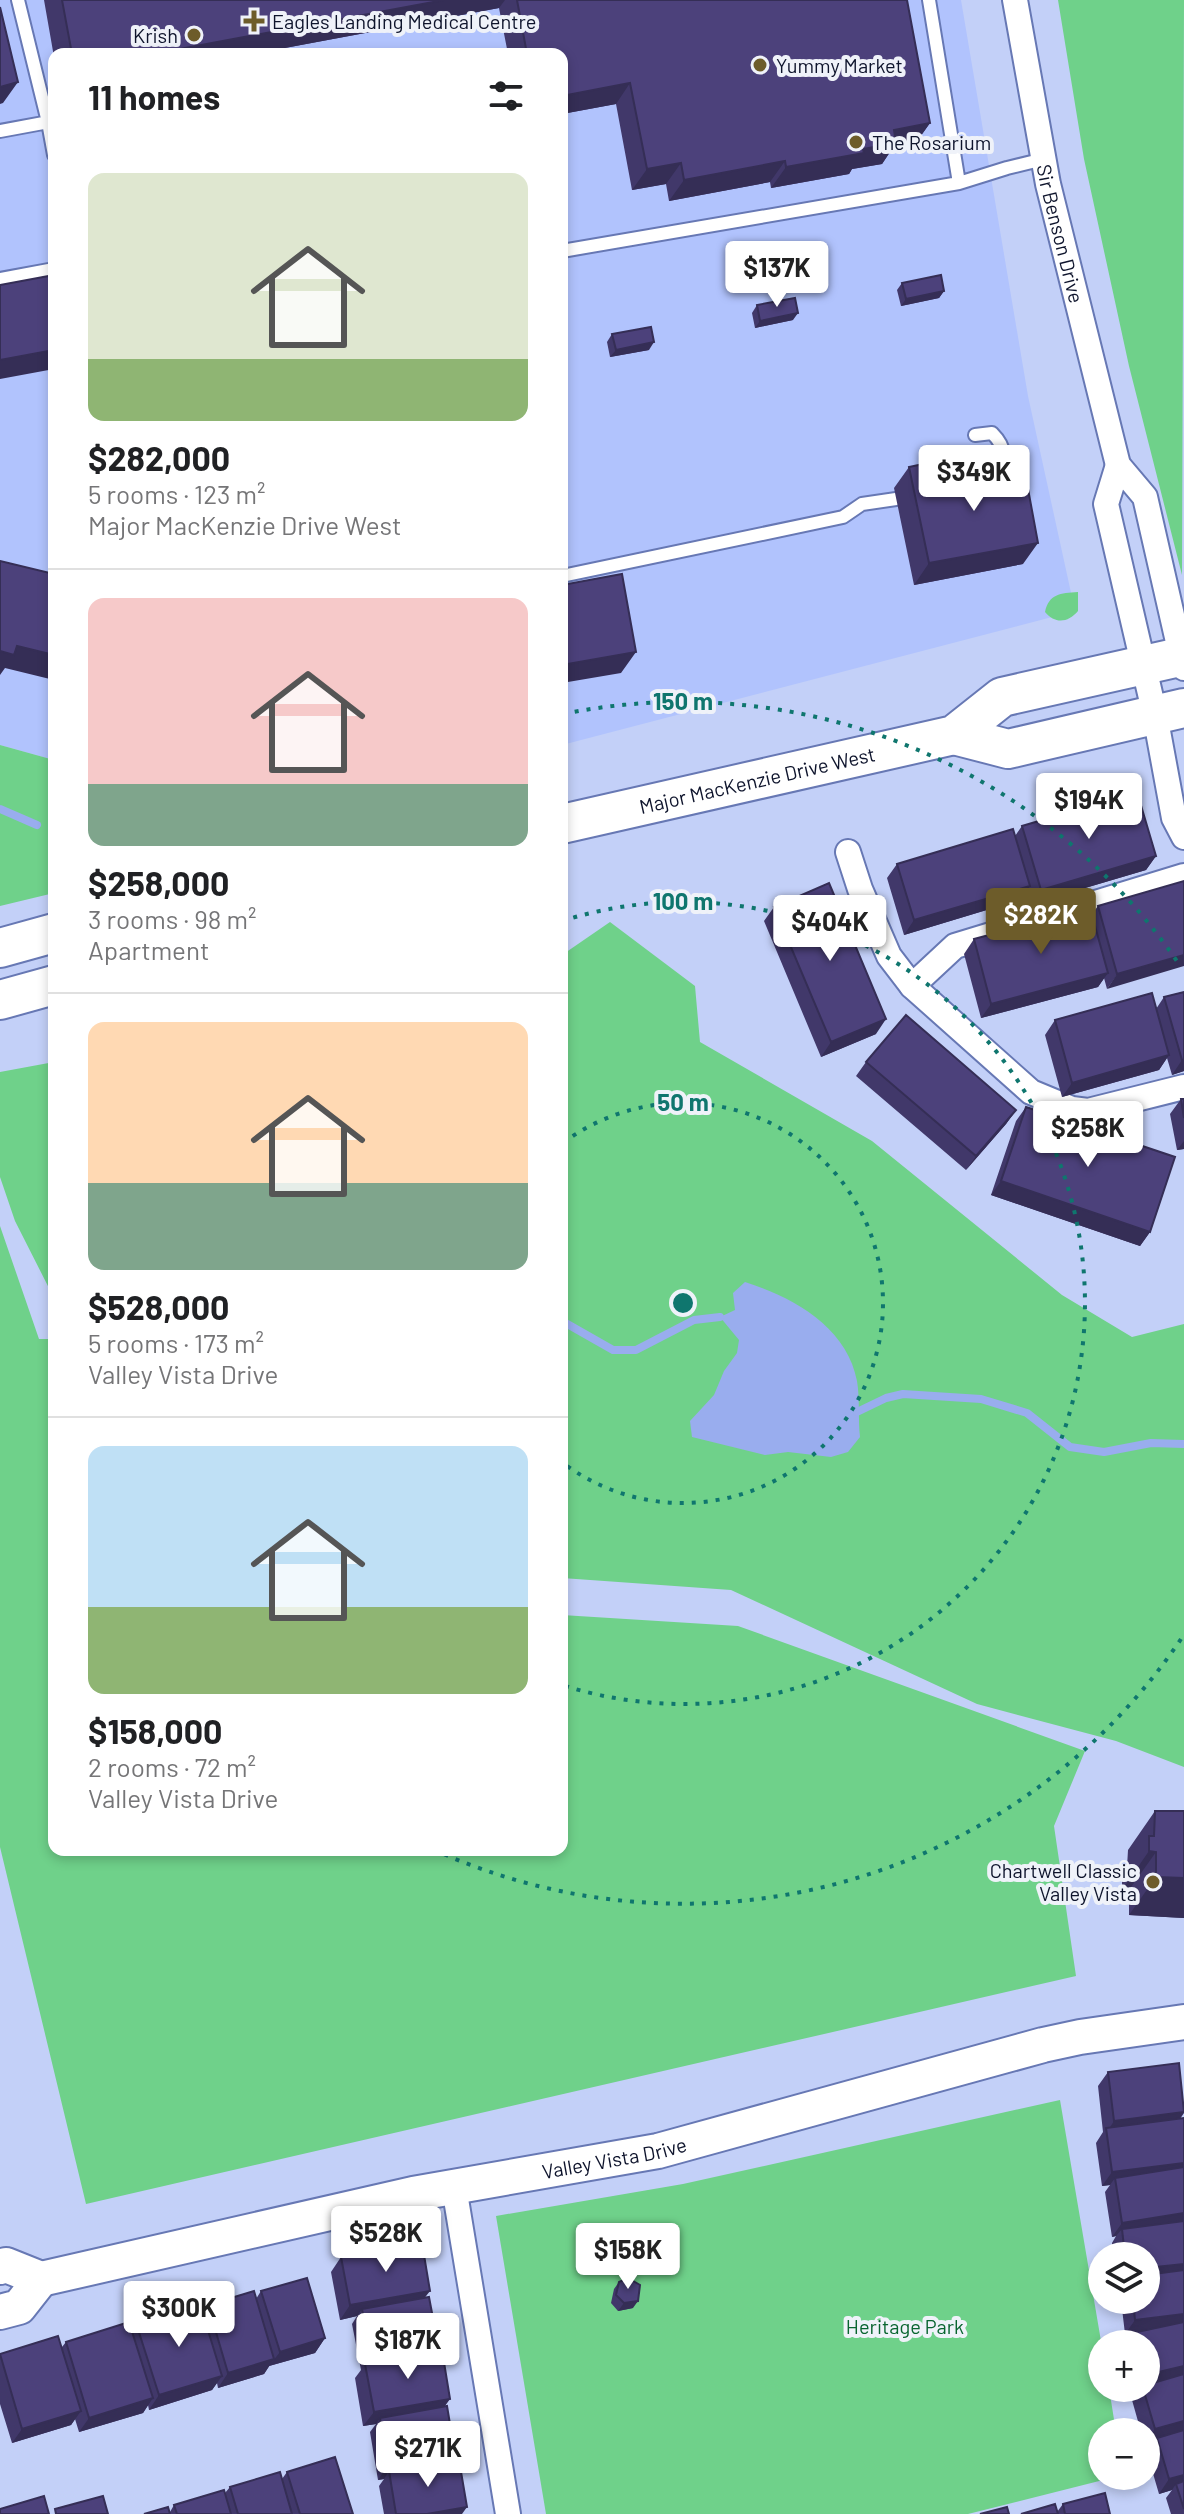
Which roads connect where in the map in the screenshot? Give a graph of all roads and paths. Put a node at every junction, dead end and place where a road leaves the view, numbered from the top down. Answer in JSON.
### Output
{"nodes":[{"id":1,"x":18,"y":0,"type":"edge"},
{"id":2,"x":929,"y":0,"type":"edge"},
{"id":3,"x":1015,"y":0,"type":"edge"},
{"id":4,"x":48,"y":111,"type":"edge"},
{"id":5,"x":48,"y":123,"type":"edge"},
{"id":6,"x":0,"y":131,"type":"edge"},
{"id":7,"x":1044,"y":159,"type":"junction"},
{"id":8,"x":959,"y":183,"type":"junction"},
{"id":9,"x":568,"y":250,"type":"edge"},
{"id":10,"x":48,"y":270,"type":"edge"},
{"id":11,"x":0,"y":279,"type":"edge"},
{"id":12,"x":975,"y":435,"type":"dead end"},
{"id":13,"x":1118,"y":465,"type":"junction"},
{"id":14,"x":973,"y":485,"type":"edge"},
{"id":15,"x":896,"y":499,"type":"dead end"},
{"id":16,"x":568,"y":575,"type":"edge"},
{"id":17,"x":1183,"y":660,"type":"edge"},
{"id":18,"x":1144,"y":666,"type":"junction"},
{"id":19,"x":1169,"y":711,"type":"edge"},
{"id":20,"x":954,"y":735,"type":"junction"},
{"id":21,"x":568,"y":823,"type":"edge"},
{"id":22,"x":1184,"y":837,"type":"edge"},
{"id":23,"x":848,"y":852,"type":"dead end"},
{"id":24,"x":1184,"y":876,"type":"edge"},
{"id":25,"x":48,"y":935,"type":"edge"},
{"id":26,"x":0,"y":948,"type":"edge"},
{"id":27,"x":912,"y":986,"type":"junction"},
{"id":28,"x":48,"y":987,"type":"edge"},
{"id":29,"x":0,"y":1000,"type":"edge"},
{"id":30,"x":1184,"y":1087,"type":"edge"},
{"id":31,"x":1184,"y":2022,"type":"edge"},
{"id":32,"x":454,"y":2187,"type":"junction"},
{"id":33,"x":0,"y":2267,"type":"edge"},
{"id":34,"x":41,"y":2279,"type":"junction"},
{"id":35,"x":0,"y":2312,"type":"edge"},
{"id":36,"x":508,"y":2514,"type":"edge"}],
"edges":[{"from":1,"to":4,"type":"lane"},
{"from":2,"to":8,"type":"lane"},
{"from":3,"to":7,"type":"street","name":"Sir Benson Drive"},
{"from":5,"to":6,"type":"lane"},
{"from":7,"to":8,"type":"lane"},
{"from":7,"to":13,"type":"street","name":"Sir Benson Drive"},
{"from":8,"to":9,"type":"lane"},
{"from":10,"to":11,"type":"lane"},
{"from":12,"to":14,"type":"lane"},
{"from":13,"to":17,"type":"street","name":"Sir Benson Drive"},
{"from":13,"to":18,"type":"street"},
{"from":15,"to":16,"type":"lane"},
{"from":17,"to":18,"type":"main road","name":"Major MacKenzie Drive West"},
{"from":18,"to":19,"type":"street"},
{"from":18,"to":20,"type":"main road","name":"Major MacKenzie Drive West"},
{"from":19,"to":20,"type":"main road","name":"Major MacKenzie Drive West"},
{"from":19,"to":22,"type":"street"},
{"from":20,"to":21,"type":"main road","name":"Major MacKenzie Drive West"},
{"from":23,"to":27,"type":"street"},
{"from":24,"to":27,"type":"street"},
{"from":25,"to":26,"type":"main road"},
{"from":27,"to":30,"type":"street"},
{"from":28,"to":29,"type":"main road"},
{"from":31,"to":32,"type":"street","name":"Valley Vista Drive"},
{"from":32,"to":34,"type":"street","name":"Valley Vista Drive"},
{"from":32,"to":36,"type":"street"},
{"from":33,"to":34,"type":"street"},
{"from":34,"to":35,"type":"street"}]}
